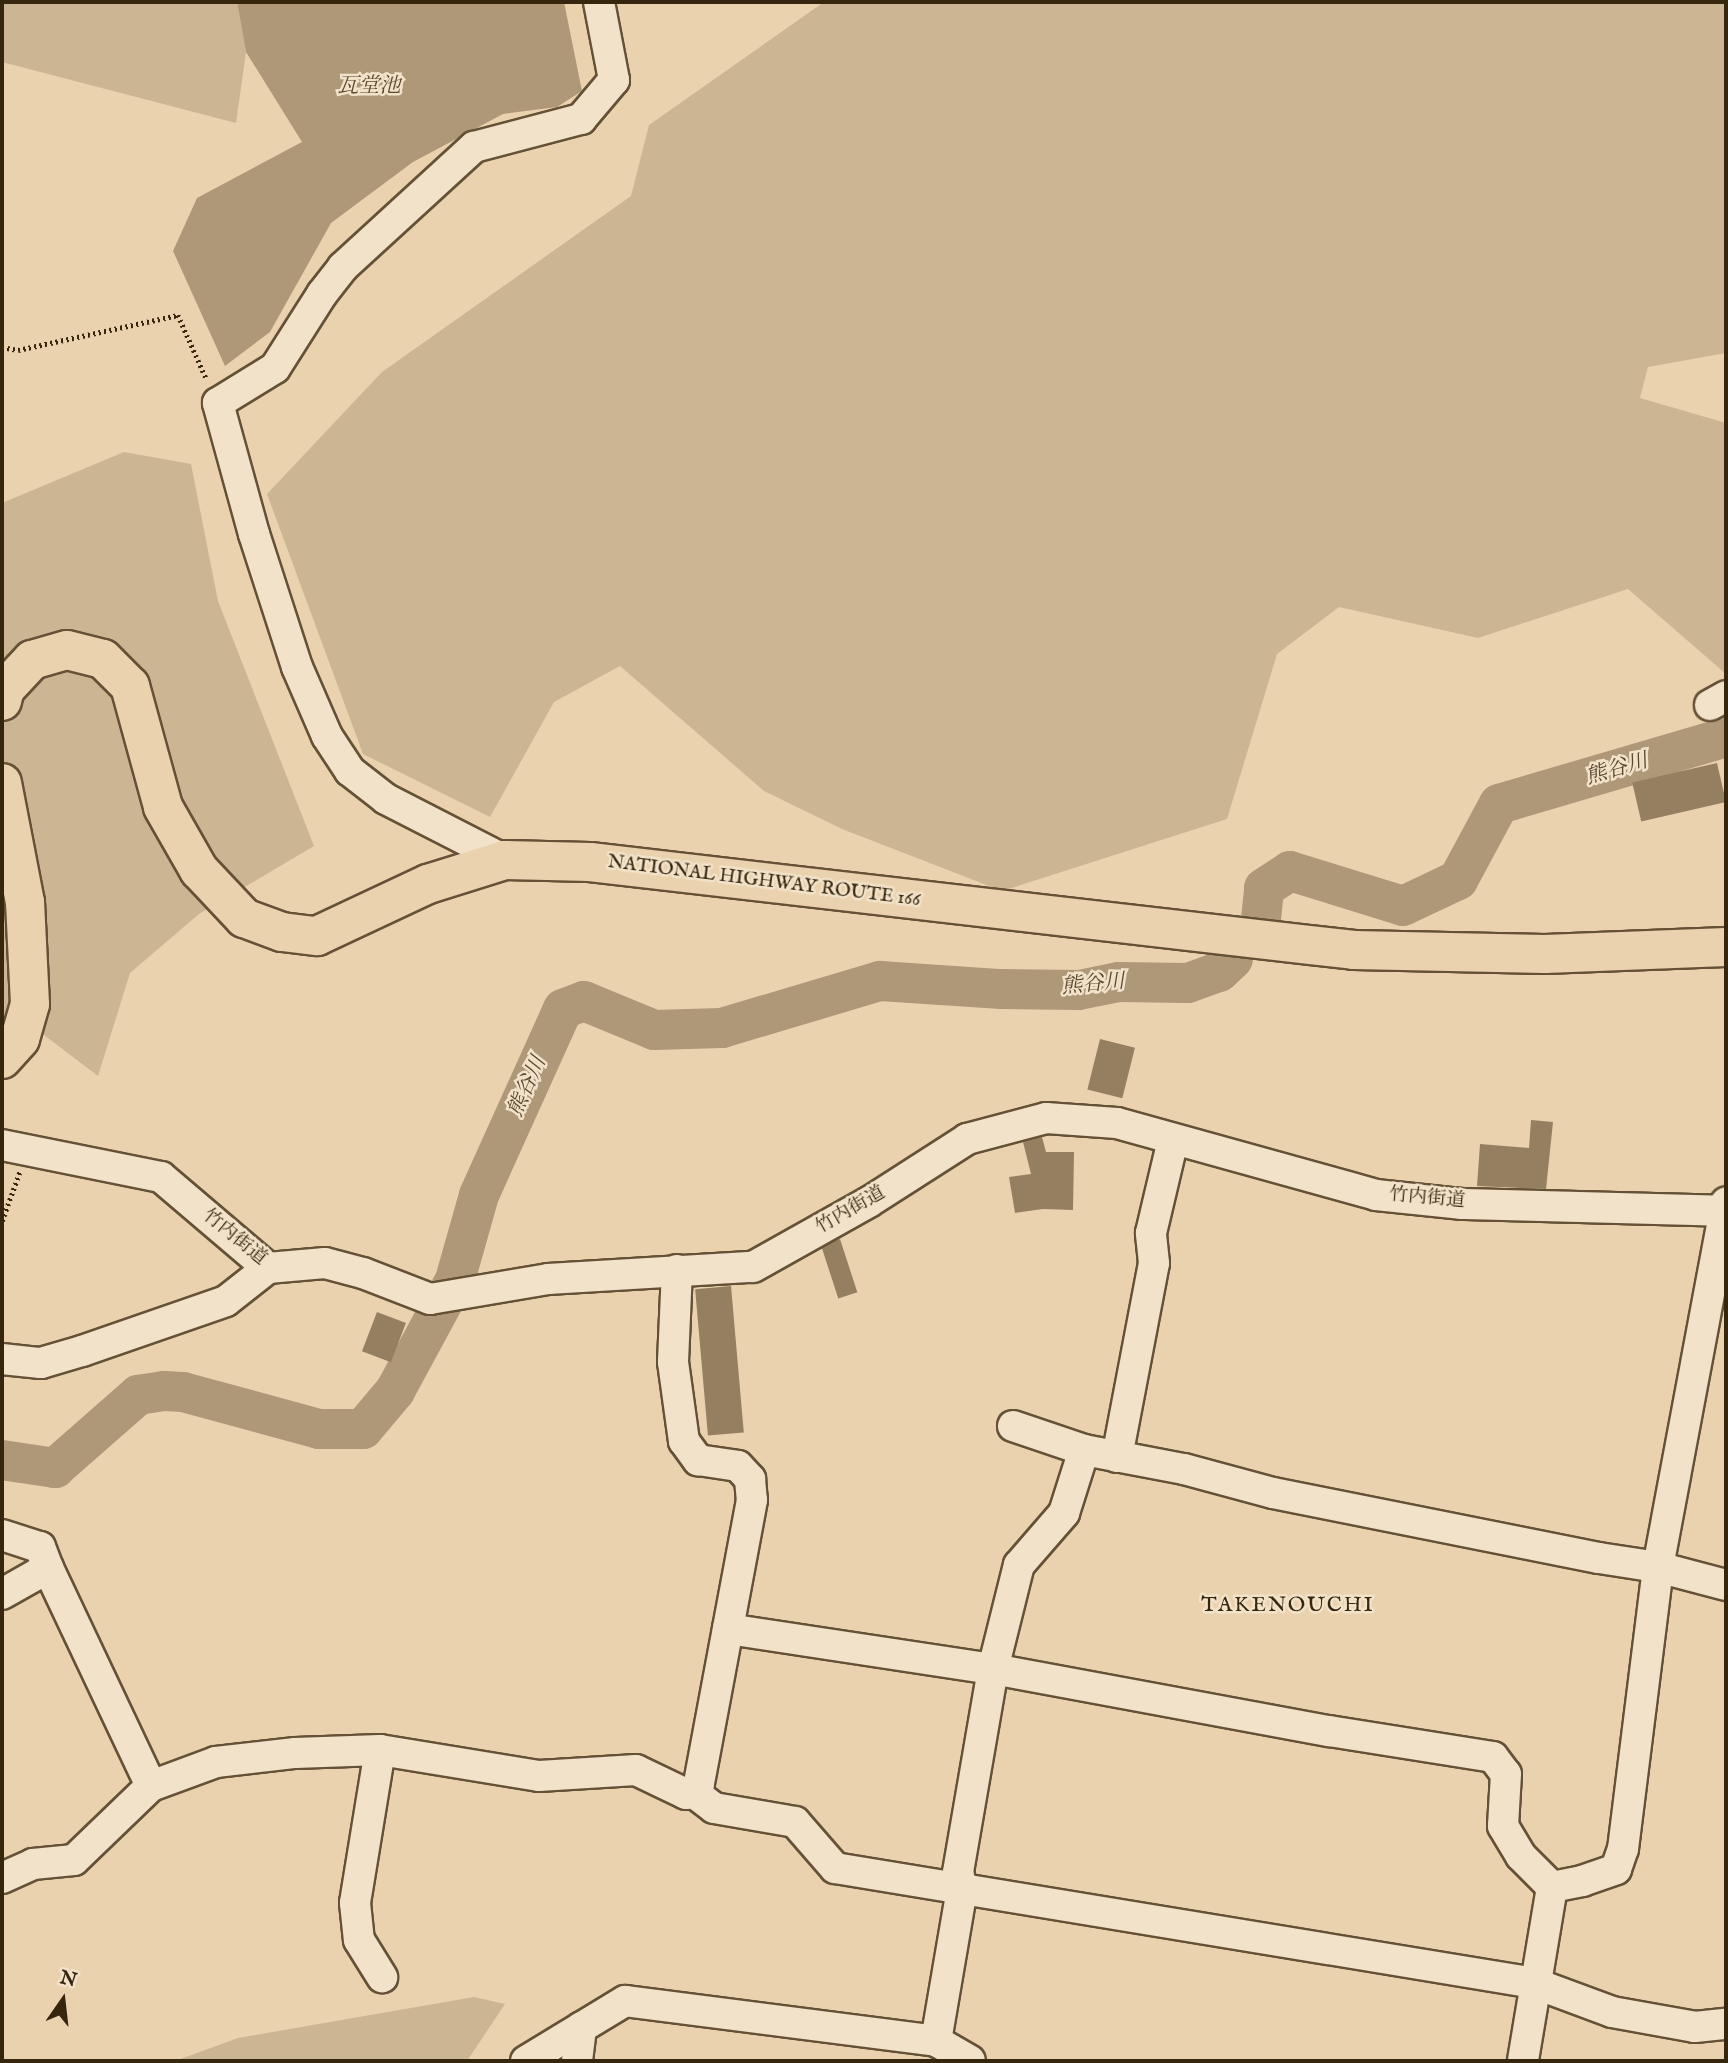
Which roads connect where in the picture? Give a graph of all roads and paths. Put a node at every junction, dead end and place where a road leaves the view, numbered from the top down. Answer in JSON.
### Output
{"nodes":[{"id":1,"x":599,"y":2,"type":"edge"},
{"id":2,"x":2,"y":347,"type":"edge"},
{"id":3,"x":218,"y":403,"type":"junction"},
{"id":4,"x":2,"y":701,"type":"edge"},
{"id":5,"x":2,"y":782,"type":"edge"},
{"id":6,"x":505,"y":860,"type":"junction"},
{"id":7,"x":1726,"y":947,"type":"edge"},
{"id":8,"x":2,"y":1059,"type":"edge"},
{"id":9,"x":1174,"y":1140,"type":"junction"},
{"id":10,"x":15,"y":1148,"type":"edge"},
{"id":11,"x":1725,"y":1208,"type":"edge"},
{"id":12,"x":2,"y":1221,"type":"edge"},
{"id":13,"x":268,"y":1268,"type":"junction"},
{"id":14,"x":677,"y":1270,"type":"junction"},
{"id":15,"x":2,"y":1359,"type":"edge"},
{"id":16,"x":1013,"y":1426,"type":"dead end"},
{"id":17,"x":1084,"y":1450,"type":"junction"},
{"id":18,"x":1117,"y":1457,"type":"junction"},
{"id":19,"x":2,"y":1535,"type":"edge"},
{"id":20,"x":1658,"y":1567,"type":"junction"},
{"id":21,"x":48,"y":1568,"type":"junction"},
{"id":22,"x":1726,"y":1585,"type":"edge"},
{"id":23,"x":2,"y":1594,"type":"edge"},
{"id":24,"x":728,"y":1629,"type":"junction"},
{"id":25,"x":993,"y":1669,"type":"junction"},
{"id":26,"x":380,"y":1750,"type":"junction"},
{"id":27,"x":150,"y":1786,"type":"junction"},
{"id":28,"x":693,"y":1792,"type":"junction"},
{"id":29,"x":2,"y":1878,"type":"edge"},
{"id":30,"x":1552,"y":1887,"type":"junction"},
{"id":31,"x":962,"y":1889,"type":"junction"},
{"id":32,"x":382,"y":1977,"type":"dead end"},
{"id":33,"x":1534,"y":1983,"type":"junction"},
{"id":34,"x":1726,"y":2024,"type":"edge"},
{"id":35,"x":581,"y":2027,"type":"junction"},
{"id":36,"x":936,"y":2041,"type":"junction"},
{"id":37,"x":526,"y":2061,"type":"edge"},
{"id":38,"x":577,"y":2061,"type":"edge"},
{"id":39,"x":970,"y":2061,"type":"edge"},
{"id":40,"x":1523,"y":2061,"type":"edge"}],
"edges":[{"from":1,"to":3,"type":"street"},
{"from":2,"to":3,"type":"path"},
{"from":3,"to":6,"type":"street"},
{"from":4,"to":6,"type":"highway","name":"NATIONAL HIGHWAY ROUTE 166"},
{"from":5,"to":8,"type":"highway"},
{"from":6,"to":7,"type":"highway","name":"NATIONAL HIGHWAY ROUTE 166"},
{"from":9,"to":11,"type":"street","name":"竹内街道"},
{"from":9,"to":14,"type":"street","name":"竹内街道"},
{"from":9,"to":18,"type":"street"},
{"from":10,"to":12,"type":"path"},
{"from":10,"to":13,"type":"street","name":"竹内街道"},
{"from":11,"to":20,"type":"street"},
{"from":13,"to":14,"type":"street","name":"竹内街道"},
{"from":13,"to":15,"type":"street"},
{"from":14,"to":24,"type":"street"},
{"from":16,"to":17,"type":"street"},
{"from":17,"to":18,"type":"street"},
{"from":17,"to":25,"type":"street"},
{"from":18,"to":20,"type":"street"},
{"from":19,"to":21,"type":"street"},
{"from":20,"to":22,"type":"street"},
{"from":20,"to":30,"type":"street"},
{"from":21,"to":23,"type":"street"},
{"from":21,"to":27,"type":"street"},
{"from":24,"to":25,"type":"street"},
{"from":24,"to":28,"type":"street"},
{"from":25,"to":30,"type":"street"},
{"from":25,"to":31,"type":"street"},
{"from":26,"to":27,"type":"street"},
{"from":26,"to":28,"type":"street"},
{"from":26,"to":32,"type":"street"},
{"from":27,"to":29,"type":"street"},
{"from":28,"to":31,"type":"street"},
{"from":30,"to":33,"type":"street"},
{"from":31,"to":33,"type":"street"},
{"from":31,"to":36,"type":"street"},
{"from":33,"to":34,"type":"street"},
{"from":33,"to":40,"type":"street"},
{"from":35,"to":36,"type":"street"},
{"from":35,"to":37,"type":"street"},
{"from":35,"to":38,"type":"street"},
{"from":36,"to":39,"type":"street"}]}
